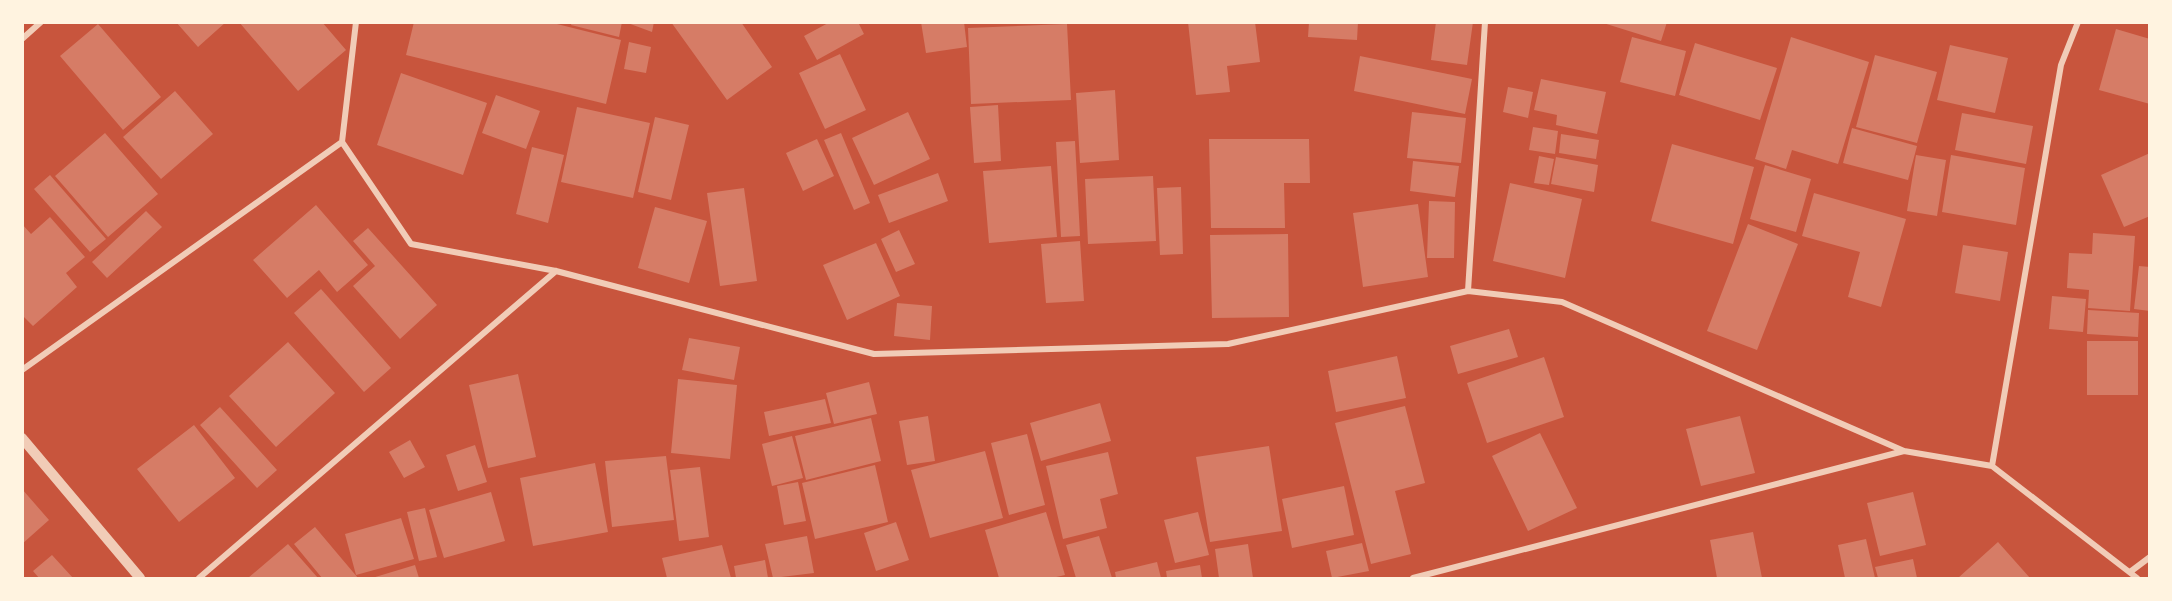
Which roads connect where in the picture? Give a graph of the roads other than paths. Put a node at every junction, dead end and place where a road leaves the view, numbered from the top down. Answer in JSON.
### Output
{"nodes":[{"id":1,"x":41,"y":22,"type":"edge"},
{"id":2,"x":356,"y":22,"type":"edge"},
{"id":3,"x":1485,"y":22,"type":"edge"},
{"id":4,"x":2078,"y":22,"type":"edge"},
{"id":5,"x":22,"y":39,"type":"edge"},
{"id":6,"x":342,"y":142,"type":"junction"},
{"id":7,"x":556,"y":271,"type":"junction"},
{"id":8,"x":1468,"y":291,"type":"junction"},
{"id":9,"x":22,"y":370,"type":"edge"},
{"id":10,"x":22,"y":438,"type":"edge"},
{"id":11,"x":1904,"y":451,"type":"junction"},
{"id":12,"x":1992,"y":466,"type":"junction"},
{"id":13,"x":2150,"y":557,"type":"edge"},
{"id":14,"x":2130,"y":572,"type":"junction"},
{"id":15,"x":140,"y":579,"type":"edge"},
{"id":16,"x":199,"y":579,"type":"edge"},
{"id":17,"x":1413,"y":579,"type":"edge"},
{"id":18,"x":2137,"y":579,"type":"edge"}],
"edges":[{"from":1,"to":5,"type":"street"},
{"from":2,"to":6,"type":"street"},
{"from":3,"to":8,"type":"street"},
{"from":4,"to":12,"type":"street"},
{"from":6,"to":7,"type":"street"},
{"from":6,"to":9,"type":"street"},
{"from":7,"to":8,"type":"street"},
{"from":7,"to":16,"type":"street"},
{"from":8,"to":11,"type":"street"},
{"from":10,"to":15,"type":"street"},
{"from":11,"to":12,"type":"street"},
{"from":11,"to":17,"type":"street"},
{"from":12,"to":14,"type":"street"},
{"from":13,"to":14,"type":"street"},
{"from":14,"to":18,"type":"street"}]}
